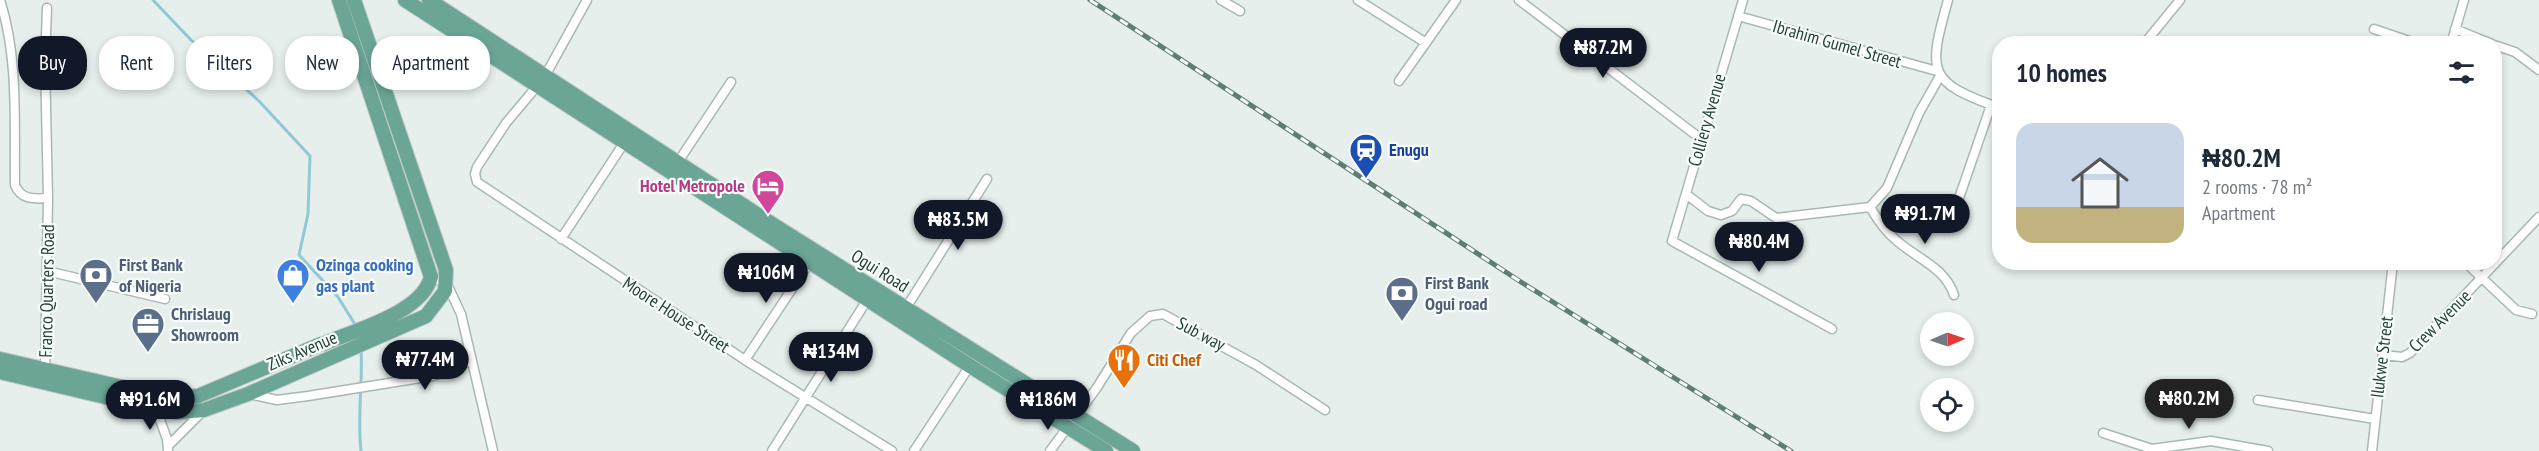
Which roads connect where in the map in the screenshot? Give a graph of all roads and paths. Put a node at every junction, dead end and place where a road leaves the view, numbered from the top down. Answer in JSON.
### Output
{"nodes":[{"id":1,"x":0,"y":0,"type":"edge"},
{"id":2,"x":339,"y":0,"type":"edge"},
{"id":3,"x":354,"y":0,"type":"edge"},
{"id":4,"x":405,"y":0,"type":"edge"},
{"id":5,"x":429,"y":0,"type":"edge"},
{"id":6,"x":587,"y":0,"type":"edge"},
{"id":7,"x":1221,"y":0,"type":"edge"},
{"id":8,"x":1358,"y":0,"type":"edge"},
{"id":9,"x":1456,"y":0,"type":"edge"},
{"id":10,"x":1518,"y":0,"type":"edge"},
{"id":11,"x":1743,"y":0,"type":"edge"},
{"id":12,"x":1948,"y":0,"type":"edge"},
{"id":13,"x":2180,"y":0,"type":"edge"},
{"id":14,"x":2464,"y":0,"type":"edge"},
{"id":15,"x":47,"y":8,"type":"dead end"},
{"id":16,"x":1240,"y":11,"type":"dead end"},
{"id":17,"x":1738,"y":16,"type":"junction"},
{"id":18,"x":2374,"y":29,"type":"dead end"},
{"id":19,"x":2456,"y":29,"type":"junction"},
{"id":20,"x":2151,"y":36,"type":"edge"},
{"id":21,"x":2395,"y":36,"type":"edge"},
{"id":22,"x":2454,"y":36,"type":"edge"},
{"id":23,"x":2473,"y":36,"type":"edge"},
{"id":24,"x":1425,"y":43,"type":"junction"},
{"id":25,"x":2502,"y":47,"type":"edge"},
{"id":26,"x":2539,"y":70,"type":"edge"},
{"id":27,"x":1938,"y":73,"type":"junction"},
{"id":28,"x":541,"y":81,"type":"junction"},
{"id":29,"x":1399,"y":81,"type":"dead end"},
{"id":30,"x":731,"y":82,"type":"dead end"},
{"id":31,"x":1992,"y":106,"type":"edge"},
{"id":32,"x":1992,"y":115,"type":"edge"},
{"id":33,"x":1701,"y":139,"type":"junction"},
{"id":34,"x":624,"y":144,"type":"junction"},
{"id":35,"x":678,"y":162,"type":"junction"},
{"id":36,"x":987,"y":179,"type":"dead end"},
{"id":37,"x":1686,"y":194,"type":"junction"},
{"id":38,"x":48,"y":198,"type":"junction"},
{"id":39,"x":1957,"y":204,"type":"dead end"},
{"id":40,"x":1870,"y":207,"type":"junction"},
{"id":41,"x":2539,"y":217,"type":"edge"},
{"id":42,"x":561,"y":239,"type":"junction"},
{"id":43,"x":2502,"y":257,"type":"edge"},
{"id":44,"x":809,"y":263,"type":"junction"},
{"id":45,"x":2392,"y":270,"type":"edge"},
{"id":46,"x":2474,"y":270,"type":"edge"},
{"id":47,"x":2489,"y":270,"type":"edge"},
{"id":48,"x":47,"y":271,"type":"junction"},
{"id":49,"x":431,"y":277,"type":"junction"},
{"id":50,"x":2482,"y":278,"type":"junction"},
{"id":51,"x":447,"y":284,"type":"junction"},
{"id":52,"x":1954,"y":295,"type":"dead end"},
{"id":53,"x":165,"y":299,"type":"dead end"},
{"id":54,"x":867,"y":300,"type":"junction"},
{"id":55,"x":906,"y":308,"type":"junction"},
{"id":56,"x":2532,"y":314,"type":"dead end"},
{"id":57,"x":1832,"y":329,"type":"dead end"},
{"id":58,"x":978,"y":353,"type":"junction"},
{"id":59,"x":2383,"y":355,"type":"junction"},
{"id":60,"x":0,"y":359,"type":"edge"},
{"id":61,"x":471,"y":360,"type":"junction"},
{"id":62,"x":745,"y":360,"type":"junction"},
{"id":63,"x":970,"y":366,"type":"junction"},
{"id":64,"x":0,"y":372,"type":"edge"},
{"id":65,"x":44,"y":377,"type":"junction"},
{"id":66,"x":248,"y":394,"type":"junction"},
{"id":67,"x":806,"y":398,"type":"junction"},
{"id":68,"x":2258,"y":400,"type":"dead end"},
{"id":69,"x":156,"y":409,"type":"junction"},
{"id":70,"x":204,"y":410,"type":"junction"},
{"id":71,"x":1325,"y":410,"type":"dead end"},
{"id":72,"x":2375,"y":419,"type":"junction"},
{"id":73,"x":1072,"y":421,"type":"junction"},
{"id":74,"x":2103,"y":433,"type":"dead end"},
{"id":75,"x":2235,"y":447,"type":"edge"},
{"id":76,"x":168,"y":449,"type":"edge"},
{"id":77,"x":493,"y":451,"type":"edge"},
{"id":78,"x":772,"y":451,"type":"edge"},
{"id":79,"x":892,"y":451,"type":"edge"},
{"id":80,"x":914,"y":451,"type":"edge"},
{"id":81,"x":1050,"y":451,"type":"edge"},
{"id":82,"x":1106,"y":451,"type":"edge"},
{"id":83,"x":1133,"y":451,"type":"edge"},
{"id":84,"x":2268,"y":451,"type":"edge"},
{"id":85,"x":2372,"y":451,"type":"edge"}],
"edges":[{"from":1,"to":38,"type":"street","name":"Franco Quarters Road"},
{"from":2,"to":49,"type":"main road"},
{"from":3,"to":51,"type":"main road"},
{"from":4,"to":28,"type":"main road","name":"Ogui Road"},
{"from":5,"to":28,"type":"main road","name":"Ogui Road"},
{"from":6,"to":28,"type":"street"},
{"from":7,"to":16,"type":"street"},
{"from":8,"to":24,"type":"street"},
{"from":9,"to":24,"type":"street"},
{"from":10,"to":33,"type":"street"},
{"from":11,"to":17,"type":"street","name":"Colliery Avenue"},
{"from":12,"to":27,"type":"street"},
{"from":13,"to":20,"type":"street"},
{"from":14,"to":19,"type":"street"},
{"from":15,"to":38,"type":"street","name":"Franco Quarters Road"},
{"from":17,"to":27,"type":"street","name":"Ibrahim Gumel Street"},
{"from":17,"to":33,"type":"street","name":"Colliery Avenue"},
{"from":18,"to":21,"type":"street"},
{"from":19,"to":22,"type":"street"},
{"from":19,"to":23,"type":"street"},
{"from":24,"to":29,"type":"street"},
{"from":25,"to":26,"type":"street"},
{"from":27,"to":31,"type":"street","name":"Ibrahim Gumel Street"},
{"from":27,"to":40,"type":"street"},
{"from":28,"to":34,"type":"main road","name":"Ogui Road"},
{"from":28,"to":35,"type":"main road","name":"Ogui Road"},
{"from":28,"to":42,"type":"street","name":"Moore House Street"},
{"from":30,"to":35,"type":"street"},
{"from":32,"to":39,"type":"street"},
{"from":33,"to":37,"type":"street","name":"Colliery Avenue"},
{"from":34,"to":42,"type":"street"},
{"from":34,"to":44,"type":"main road","name":"Ogui Road"},
{"from":35,"to":55,"type":"main road","name":"Ogui Road"},
{"from":36,"to":55,"type":"street"},
{"from":37,"to":40,"type":"street"},
{"from":37,"to":57,"type":"street","name":"Colliery Avenue"},
{"from":38,"to":48,"type":"street","name":"Franco Quarters Road"},
{"from":40,"to":52,"type":"street"},
{"from":41,"to":43,"type":"street","name":"Crew Avenue"},
{"from":42,"to":62,"type":"street","name":"Moore House Street"},
{"from":44,"to":54,"type":"main road","name":"Ogui Road"},
{"from":44,"to":62,"type":"street"},
{"from":45,"to":59,"type":"street","name":"Ilukwe Street"},
{"from":46,"to":50,"type":"street"},
{"from":47,"to":50,"type":"street","name":"Crew Avenue"},
{"from":48,"to":53,"type":"street"},
{"from":48,"to":65,"type":"street","name":"Franco Quarters Road"},
{"from":49,"to":51,"type":"street"},
{"from":49,"to":65,"type":"main road","name":"Ziks Avenue"},
{"from":50,"to":56,"type":"street"},
{"from":50,"to":59,"type":"street","name":"Crew Avenue"},
{"from":51,"to":61,"type":"street"},
{"from":51,"to":66,"type":"main road","name":"Ziks Avenue"},
{"from":54,"to":63,"type":"main road","name":"Ogui Road"},
{"from":54,"to":67,"type":"street"},
{"from":55,"to":58,"type":"main road","name":"Ogui Road"},
{"from":58,"to":63,"type":"street"},
{"from":58,"to":73,"type":"main road","name":"Ogui Road"},
{"from":59,"to":72,"type":"street","name":"Ilukwe Street"},
{"from":60,"to":65,"type":"main road","name":"Ziks Avenue"},
{"from":61,"to":66,"type":"street"},
{"from":61,"to":77,"type":"street"},
{"from":62,"to":67,"type":"street","name":"Moore House Street"},
{"from":63,"to":73,"type":"main road","name":"Ogui Road"},
{"from":63,"to":80,"type":"street"},
{"from":64,"to":65,"type":"main road","name":"Ziks Avenue"},
{"from":65,"to":69,"type":"main road","name":"Ziks Avenue"},
{"from":66,"to":70,"type":"main road","name":"Ziks Avenue"},
{"from":67,"to":78,"type":"street"},
{"from":67,"to":79,"type":"street","name":"Moore House Street"},
{"from":68,"to":72,"type":"street"},
{"from":69,"to":70,"type":"main road","name":"Ziks Avenue"},
{"from":69,"to":76,"type":"street"},
{"from":70,"to":76,"type":"street"},
{"from":71,"to":73,"type":"street","name":"Sub way"},
{"from":72,"to":85,"type":"street","name":"Ilukwe Street"},
{"from":73,"to":81,"type":"street"},
{"from":73,"to":82,"type":"main road","name":"Ogui Road"},
{"from":73,"to":83,"type":"main road","name":"Ogui Road"},
{"from":74,"to":75,"type":"street"},
{"from":75,"to":84,"type":"street"}]}
